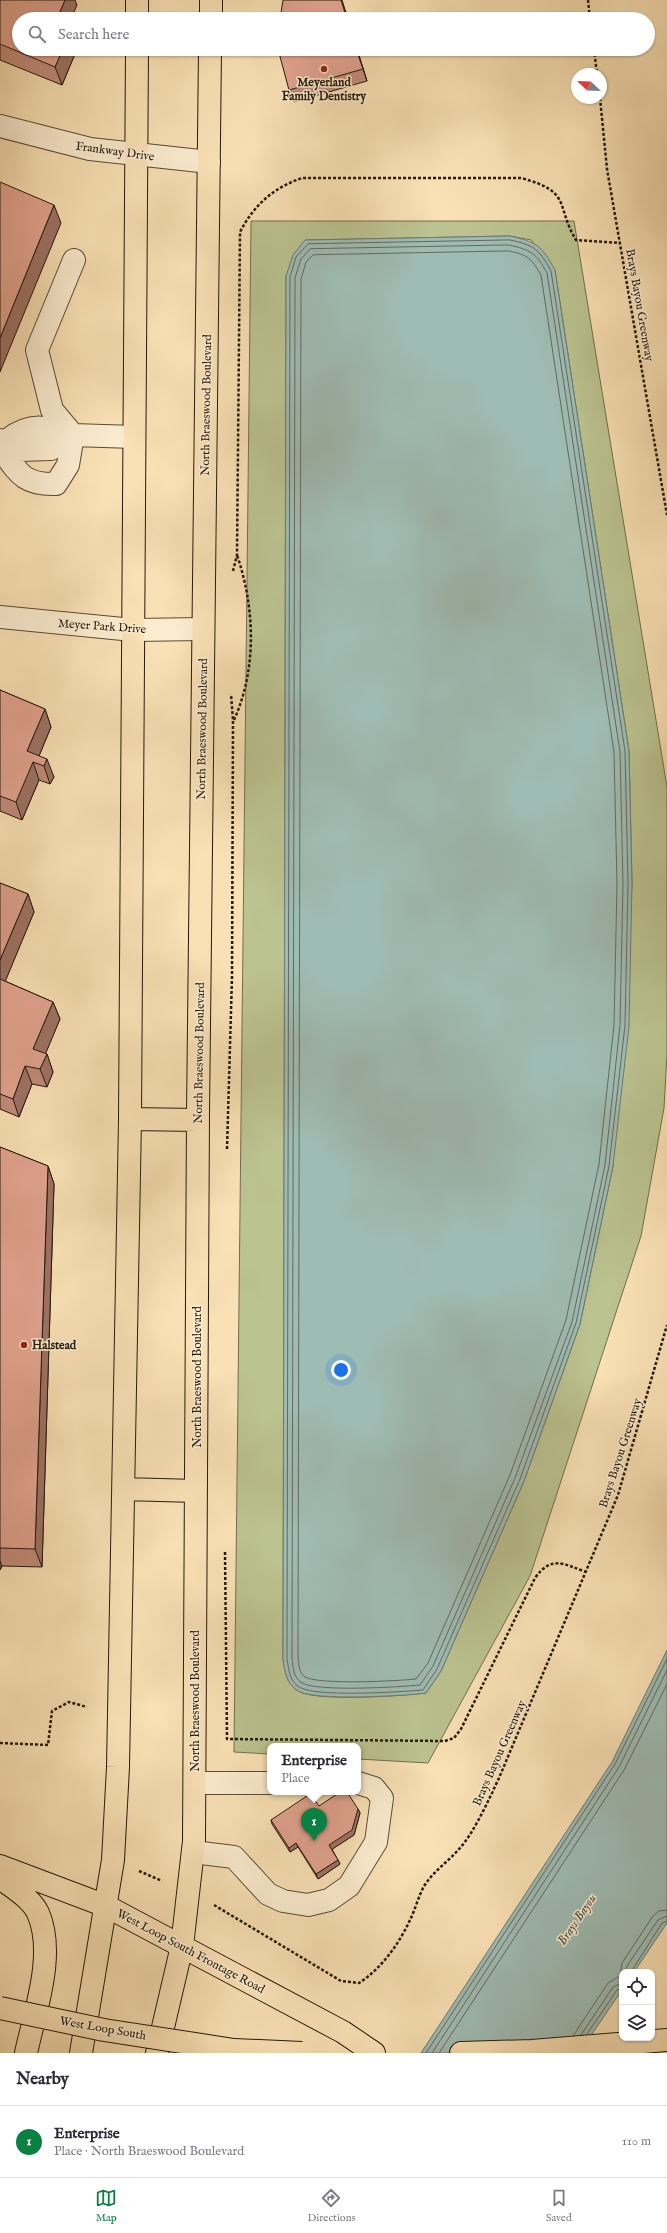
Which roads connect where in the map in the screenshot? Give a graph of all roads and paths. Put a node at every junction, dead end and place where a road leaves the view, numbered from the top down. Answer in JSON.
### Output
{"nodes":[{"id":1,"x":137,"y":0,"type":"edge"},
{"id":2,"x":211,"y":0,"type":"edge"},
{"id":3,"x":588,"y":0,"type":"edge"},
{"id":4,"x":137,"y":12,"type":"edge"},
{"id":5,"x":211,"y":12,"type":"edge"},
{"id":6,"x":589,"y":12,"type":"edge"},
{"id":7,"x":137,"y":56,"type":"edge"},
{"id":8,"x":210,"y":56,"type":"edge"},
{"id":9,"x":595,"y":56,"type":"edge"},
{"id":10,"x":596,"y":68,"type":"edge"},
{"id":11,"x":601,"y":104,"type":"edge"},
{"id":12,"x":0,"y":126,"type":"edge"},
{"id":13,"x":136,"y":154,"type":"junction"},
{"id":14,"x":209,"y":162,"type":"junction"},
{"id":15,"x":620,"y":243,"type":"junction"},
{"id":16,"x":74,"y":260,"type":"dead end"},
{"id":17,"x":67,"y":435,"type":"junction"},
{"id":18,"x":134,"y":437,"type":"junction"},
{"id":19,"x":2,"y":443,"type":"edge"},
{"id":20,"x":667,"y":515,"type":"edge"},
{"id":21,"x":0,"y":617,"type":"edge"},
{"id":22,"x":204,"y":629,"type":"junction"},
{"id":23,"x":133,"y":630,"type":"junction"},
{"id":24,"x":130,"y":1119,"type":"junction"},
{"id":25,"x":198,"y":1120,"type":"junction"},
{"id":26,"x":227,"y":1151,"type":"dead end"},
{"id":27,"x":667,"y":1325,"type":"edge"},
{"id":28,"x":124,"y":1489,"type":"junction"},
{"id":29,"x":196,"y":1491,"type":"junction"},
{"id":30,"x":224,"y":1548,"type":"dead end"},
{"id":31,"x":586,"y":1572,"type":"junction"},
{"id":32,"x":87,"y":1707,"type":"dead end"},
{"id":33,"x":0,"y":1743,"type":"edge"},
{"id":34,"x":195,"y":1782,"type":"junction"},
{"id":35,"x":267,"y":1783,"type":"edge"},
{"id":36,"x":361,"y":1784,"type":"edge"},
{"id":37,"x":193,"y":1852,"type":"junction"},
{"id":38,"x":0,"y":1866,"type":"edge"},
{"id":39,"x":138,"y":1870,"type":"dead end"},
{"id":40,"x":0,"y":1878,"type":"edge"},
{"id":41,"x":166,"y":1882,"type":"dead end"},
{"id":42,"x":106,"y":1906,"type":"junction"},
{"id":43,"x":212,"y":1909,"type":"dead end"},
{"id":44,"x":182,"y":1946,"type":"junction"},
{"id":45,"x":0,"y":2008,"type":"edge"},
{"id":46,"x":667,"y":2040,"type":"edge"},
{"id":47,"x":26,"y":2053,"type":"edge"},
{"id":48,"x":81,"y":2053,"type":"edge"},
{"id":49,"x":157,"y":2053,"type":"edge"},
{"id":50,"x":302,"y":2053,"type":"edge"},
{"id":51,"x":374,"y":2053,"type":"edge"},
{"id":52,"x":461,"y":2053,"type":"edge"}],
"edges":[{"from":1,"to":4,"type":"main road"},
{"from":2,"to":5,"type":"main road"},
{"from":3,"to":6,"type":"path"},
{"from":7,"to":13,"type":"main road"},
{"from":8,"to":14,"type":"main road","name":"North Braeswood Boulevard"},
{"from":9,"to":10,"type":"path"},
{"from":11,"to":15,"type":"path","name":"Brays Bayou Greenway"},
{"from":12,"to":13,"type":"street","name":"Frankway Drive"},
{"from":13,"to":14,"type":"street","name":"Frankway Drive"},
{"from":13,"to":18,"type":"main road"},
{"from":14,"to":22,"type":"main road","name":"North Braeswood Boulevard"},
{"from":15,"to":20,"type":"path","name":"Brays Bayou Greenway"},
{"from":15,"to":26,"type":"path"},
{"from":16,"to":17,"type":"street"},
{"from":17,"to":18,"type":"street"},
{"from":17,"to":19,"type":"street"},
{"from":17,"to":19,"type":"street"},
{"from":18,"to":23,"type":"main road"},
{"from":21,"to":23,"type":"street","name":"Meyer Park Drive"},
{"from":22,"to":23,"type":"street","name":"Meyer Park Drive"},
{"from":22,"to":25,"type":"main road","name":"North Braeswood Boulevard"},
{"from":23,"to":24,"type":"main road"},
{"from":24,"to":25,"type":"main road"},
{"from":24,"to":28,"type":"main road"},
{"from":25,"to":29,"type":"main road","name":"North Braeswood Boulevard"},
{"from":27,"to":31,"type":"path","name":"Brays Bayou Greenway"},
{"from":28,"to":29,"type":"main road"},
{"from":28,"to":42,"type":"main road"},
{"from":29,"to":34,"type":"main road","name":"North Braeswood Boulevard"},
{"from":30,"to":31,"type":"path"},
{"from":31,"to":43,"type":"path","name":"Brays Bayou Greenway"},
{"from":32,"to":33,"type":"path"},
{"from":34,"to":35,"type":"street"},
{"from":34,"to":37,"type":"main road","name":"North Braeswood Boulevard"},
{"from":36,"to":37,"type":"street"},
{"from":37,"to":44,"type":"main road","name":"North Braeswood Boulevard"},
{"from":38,"to":42,"type":"main road","name":"West Loop South Frontage Road"},
{"from":39,"to":41,"type":"path"},
{"from":40,"to":47,"type":"main road"},
{"from":42,"to":44,"type":"main road","name":"West Loop South Frontage Road"},
{"from":42,"to":48,"type":"main road"},
{"from":44,"to":49,"type":"main road","name":"North Braeswood Boulevard"},
{"from":44,"to":51,"type":"main road","name":"West Loop South Frontage Road"},
{"from":45,"to":50,"type":"main road","name":"West Loop South","bridge":true},
{"from":46,"to":52,"type":"main road"}]}
